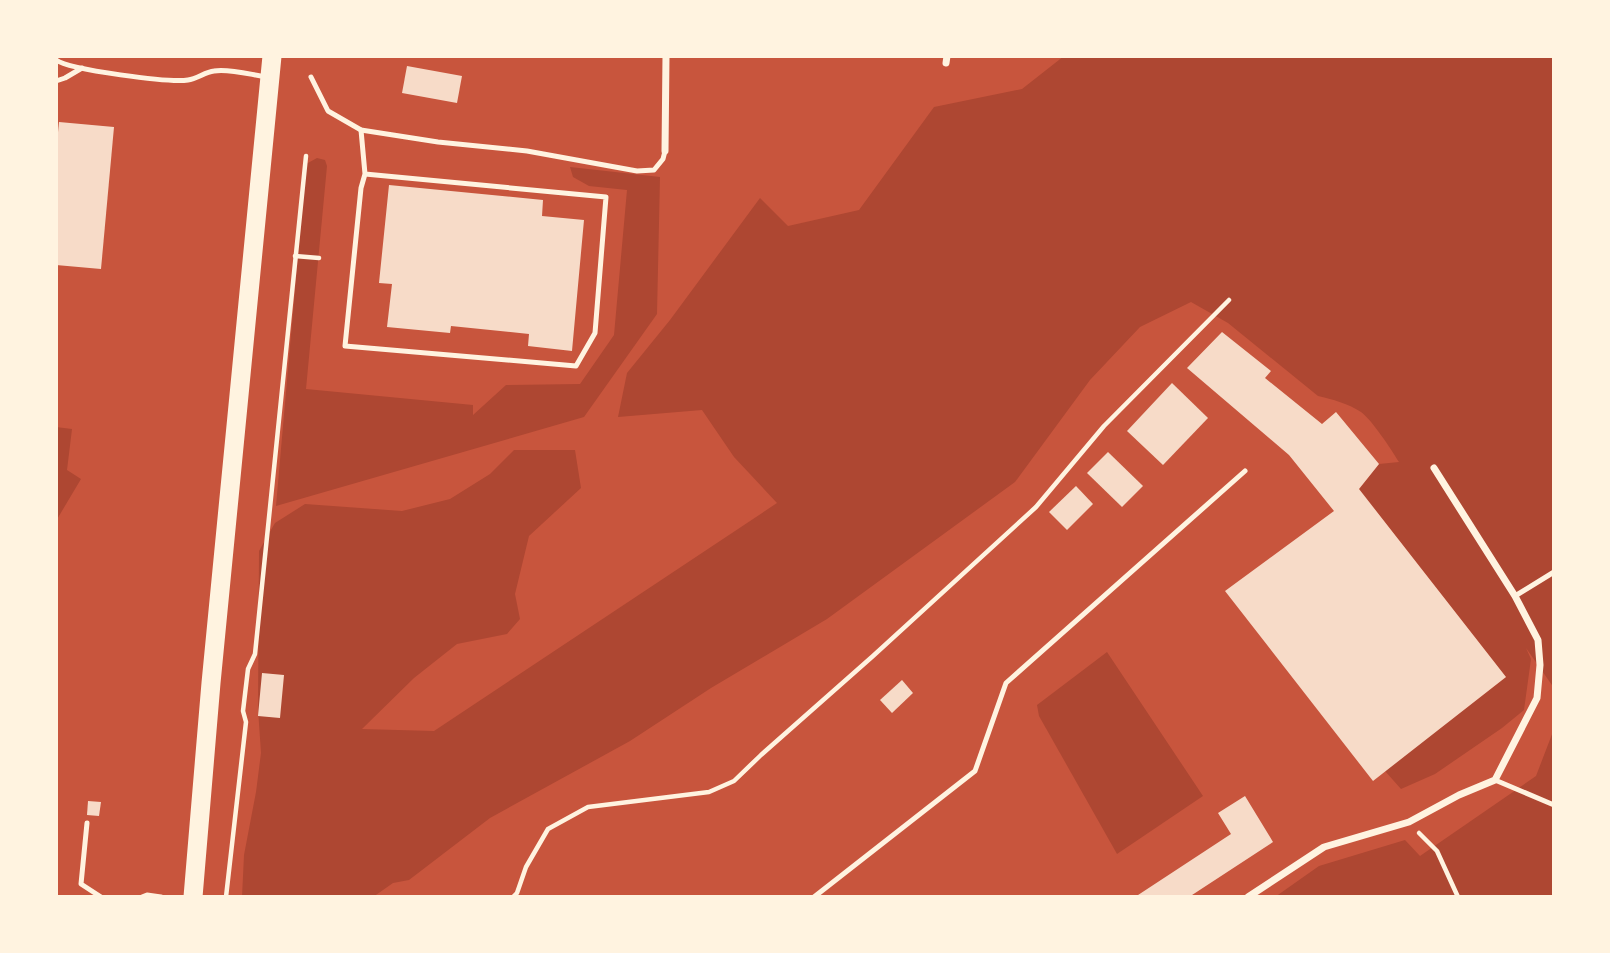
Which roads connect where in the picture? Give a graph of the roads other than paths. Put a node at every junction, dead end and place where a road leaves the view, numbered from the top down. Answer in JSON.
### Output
{"nodes":[{"id":1,"x":272,"y":56,"type":"edge"},
{"id":2,"x":666,"y":56,"type":"edge"},
{"id":3,"x":56,"y":60,"type":"edge"},
{"id":4,"x":82,"y":68,"type":"junction"},
{"id":5,"x":312,"y":77,"type":"dead end"},
{"id":6,"x":270,"y":78,"type":"junction"},
{"id":7,"x":56,"y":81,"type":"edge"},
{"id":8,"x":361,"y":130,"type":"junction"},
{"id":9,"x":665,"y":151,"type":"joint"},
{"id":10,"x":365,"y":174,"type":"junction"},
{"id":11,"x":1434,"y":468,"type":"dead end"},
{"id":12,"x":1245,"y":471,"type":"dead end"},
{"id":13,"x":1554,"y":572,"type":"edge"},
{"id":14,"x":1515,"y":596,"type":"junction"},
{"id":15,"x":1494,"y":780,"type":"junction"},
{"id":16,"x":1554,"y":805,"type":"edge"},
{"id":17,"x":87,"y":823,"type":"dead end"},
{"id":18,"x":102,"y":897,"type":"edge"},
{"id":19,"x":142,"y":897,"type":"edge"},
{"id":20,"x":161,"y":897,"type":"edge"},
{"id":21,"x":193,"y":897,"type":"edge"},
{"id":22,"x":814,"y":897,"type":"edge"},
{"id":23,"x":1248,"y":897,"type":"edge"}],
"edges":[{"from":1,"to":6,"type":"highway"},
{"from":2,"to":9,"type":"street"},
{"from":3,"to":4,"type":"lane"},
{"from":4,"to":6,"type":"lane"},
{"from":4,"to":7,"type":"lane"},
{"from":5,"to":8,"type":"lane"},
{"from":6,"to":21,"type":"highway"},
{"from":8,"to":9,"type":"lane"},
{"from":8,"to":10,"type":"lane"},
{"from":10,"to":10,"type":"lane"},
{"from":11,"to":14,"type":"street"},
{"from":12,"to":22,"type":"lane"},
{"from":13,"to":14,"type":"lane"},
{"from":14,"to":15,"type":"street"},
{"from":15,"to":16,"type":"lane"},
{"from":15,"to":23,"type":"street"},
{"from":17,"to":18,"type":"lane"},
{"from":19,"to":20,"type":"lane"}]}
